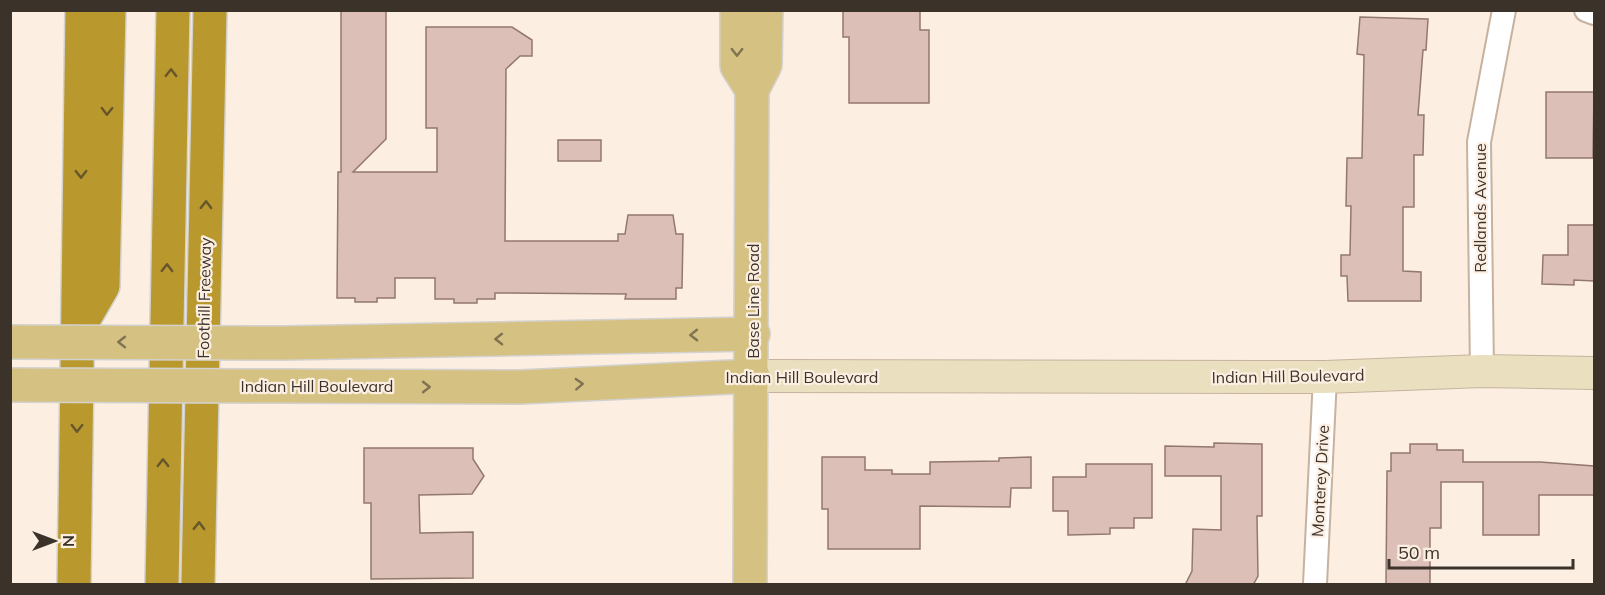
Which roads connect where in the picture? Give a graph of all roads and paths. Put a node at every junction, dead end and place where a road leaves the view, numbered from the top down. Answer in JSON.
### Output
{"nodes":[{"id":1,"x":82,"y":10,"type":"edge"},
{"id":2,"x":109,"y":10,"type":"edge"},
{"id":3,"x":173,"y":10,"type":"edge"},
{"id":4,"x":210,"y":10,"type":"edge"},
{"id":5,"x":737,"y":10,"type":"edge"},
{"id":6,"x":766,"y":10,"type":"edge"},
{"id":7,"x":1504,"y":10,"type":"edge"},
{"id":8,"x":1586,"y":10,"type":"edge"},
{"id":9,"x":1594,"y":13,"type":"edge"},
{"id":10,"x":752,"y":90,"type":"junction"},
{"id":11,"x":79,"y":327,"type":"junction"},
{"id":12,"x":753,"y":334,"type":"junction"},
{"id":13,"x":10,"y":342,"type":"edge"},
{"id":14,"x":1482,"y":371,"type":"junction"},
{"id":15,"x":1594,"y":373,"type":"edge"},
{"id":16,"x":753,"y":376,"type":"junction"},
{"id":17,"x":1325,"y":377,"type":"junction"},
{"id":18,"x":10,"y":384,"type":"edge"},
{"id":19,"x":74,"y":585,"type":"edge"},
{"id":20,"x":162,"y":585,"type":"edge"},
{"id":21,"x":198,"y":585,"type":"edge"},
{"id":22,"x":750,"y":585,"type":"edge"},
{"id":23,"x":1315,"y":585,"type":"edge"}],
"edges":[{"from":1,"to":11,"type":"highway","one_way":true},
{"from":2,"to":11,"type":"highway","one_way":true},
{"from":20,"to":3,"type":"highway","one_way":true},
{"from":21,"to":4,"type":"highway","name":"Foothill Freeway","one_way":true},
{"from":5,"to":10,"type":"main road","one_way":true},
{"from":6,"to":10,"type":"main road","name":"Base Line Road"},
{"from":7,"to":14,"type":"street","name":"Redlands Avenue"},
{"from":8,"to":9,"type":"street"},
{"from":10,"to":12,"type":"main road","name":"Base Line Road"},
{"from":11,"to":19,"type":"highway","one_way":true},
{"from":12,"to":13,"type":"main road","one_way":true,"bridge":true},
{"from":12,"to":16,"type":"main road","name":"Base Line Road"},
{"from":14,"to":15,"type":"street","name":"Indian Hill Boulevard"},
{"from":14,"to":17,"type":"street","name":"Indian Hill Boulevard"},
{"from":16,"to":17,"type":"street","name":"Indian Hill Boulevard"},
{"from":18,"to":16,"type":"main road","name":"Indian Hill Boulevard","one_way":true,"bridge":true},
{"from":16,"to":22,"type":"main road","name":"Base Line Road"},
{"from":17,"to":23,"type":"street","name":"Monterey Drive"}]}
